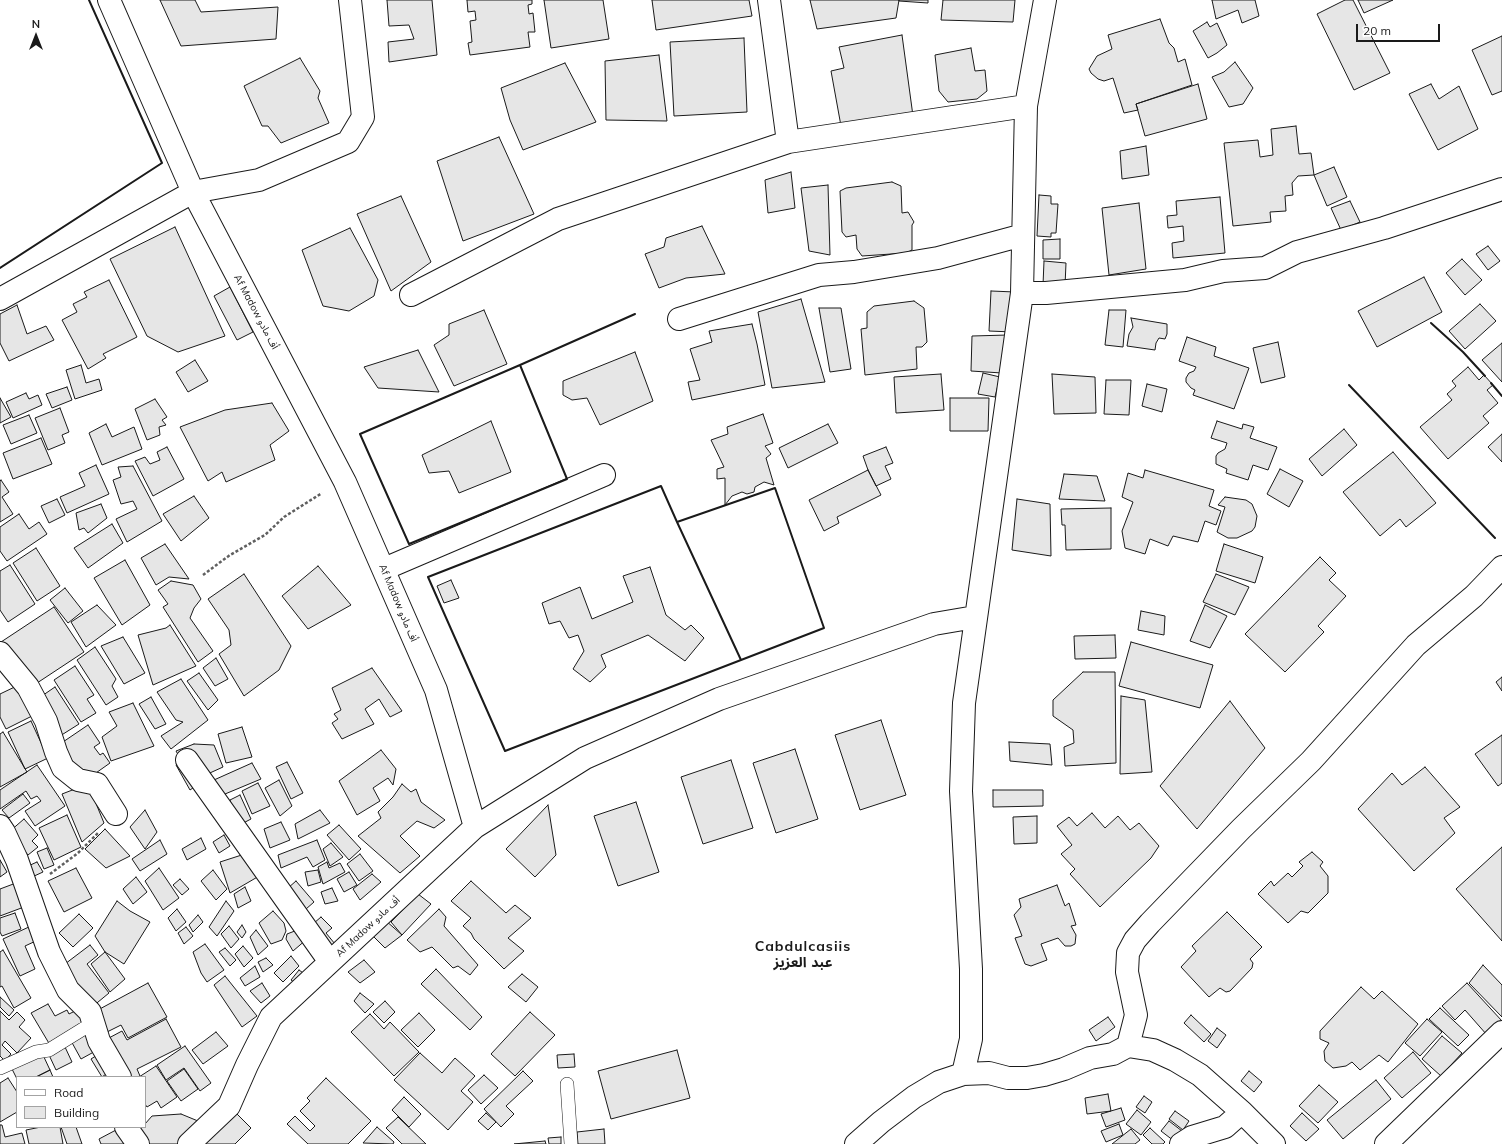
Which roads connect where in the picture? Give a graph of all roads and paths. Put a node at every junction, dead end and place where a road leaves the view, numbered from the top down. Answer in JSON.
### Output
{"nodes":[{"id":1,"x":109,"y":0,"type":"edge"},
{"id":2,"x":350,"y":0,"type":"edge"},
{"id":3,"x":769,"y":0,"type":"edge"},
{"id":4,"x":1050,"y":2,"type":"edge"},
{"id":5,"x":1026,"y":106,"type":"junction"},
{"id":6,"x":788,"y":142,"type":"junction"},
{"id":7,"x":1502,"y":189,"type":"edge"},
{"id":8,"x":193,"y":192,"type":"junction"},
{"id":9,"x":1022,"y":235,"type":"junction"},
{"id":10,"x":1022,"y":293,"type":"junction"},
{"id":11,"x":411,"y":295,"type":"dead end"},
{"id":12,"x":0,"y":299,"type":"edge"},
{"id":13,"x":679,"y":319,"type":"dead end"},
{"id":14,"x":604,"y":475,"type":"dead end"},
{"id":15,"x":345,"y":482,"type":"junction"},
{"id":16,"x":1502,"y":567,"type":"edge"},
{"id":17,"x":384,"y":569,"type":"junction"},
{"id":18,"x":203,"y":575,"type":"dead end"},
{"id":19,"x":975,"y":617,"type":"junction"},
{"id":20,"x":0,"y":653,"type":"edge"},
{"id":21,"x":186,"y":760,"type":"dead end"},
{"id":22,"x":116,"y":814,"type":"joint"},
{"id":23,"x":0,"y":826,"type":"edge"},
{"id":24,"x":475,"y":827,"type":"junction"},
{"id":25,"x":24,"y":882,"type":"junction"},
{"id":26,"x":330,"y":962,"type":"junction"},
{"id":27,"x":94,"y":1024,"type":"junction"},
{"id":28,"x":1502,"y":1032,"type":"edge"},
{"id":29,"x":1128,"y":1046,"type":"junction"},
{"id":30,"x":0,"y":1068,"type":"edge"},
{"id":31,"x":963,"y":1074,"type":"junction"},
{"id":32,"x":119,"y":1076,"type":"edge"},
{"id":33,"x":567,"y":1084,"type":"dead end"},
{"id":34,"x":1242,"y":1112,"type":"junction"},
{"id":35,"x":127,"y":1128,"type":"edge"},
{"id":36,"x":138,"y":1144,"type":"edge"},
{"id":37,"x":189,"y":1144,"type":"edge"},
{"id":38,"x":571,"y":1144,"type":"edge"},
{"id":39,"x":856,"y":1144,"type":"edge"},
{"id":40,"x":1181,"y":1144,"type":"edge"},
{"id":41,"x":1274,"y":1144,"type":"edge"},
{"id":42,"x":1386,"y":1144,"type":"edge"}],
"edges":[{"from":1,"to":8,"type":"street","name":"Af Madow أف مادو"},
{"from":2,"to":8,"type":"street"},
{"from":3,"to":6,"type":"street"},
{"from":4,"to":5,"type":"street"},
{"from":5,"to":6,"type":"street"},
{"from":5,"to":9,"type":"street"},
{"from":6,"to":11,"type":"street"},
{"from":7,"to":10,"type":"street"},
{"from":8,"to":12,"type":"street"},
{"from":8,"to":15,"type":"street","name":"Af Madow أف مادو"},
{"from":9,"to":10,"type":"street"},
{"from":9,"to":13,"type":"street"},
{"from":10,"to":19,"type":"street"},
{"from":14,"to":17,"type":"street"},
{"from":15,"to":17,"type":"street","name":"Af Madow أف مادو"},
{"from":15,"to":18,"type":"path"},
{"from":16,"to":29,"type":"street"},
{"from":17,"to":24,"type":"street","name":"Af Madow أف مادو"},
{"from":19,"to":24,"type":"street"},
{"from":19,"to":31,"type":"street"},
{"from":20,"to":22,"type":"street"},
{"from":21,"to":26,"type":"street"},
{"from":22,"to":25,"type":"path"},
{"from":23,"to":25,"type":"street"},
{"from":24,"to":26,"type":"street","name":"Af Madow أف مادو"},
{"from":25,"to":27,"type":"street"},
{"from":26,"to":37,"type":"street","name":"Af Madow أف مادو"},
{"from":27,"to":30,"type":"lane"},
{"from":27,"to":32,"type":"street"},
{"from":28,"to":42,"type":"street"},
{"from":29,"to":31,"type":"street"},
{"from":29,"to":34,"type":"street"},
{"from":31,"to":39,"type":"street"},
{"from":33,"to":38,"type":"lane"},
{"from":34,"to":40,"type":"street"},
{"from":34,"to":41,"type":"street"},
{"from":35,"to":36,"type":"street"}]}
